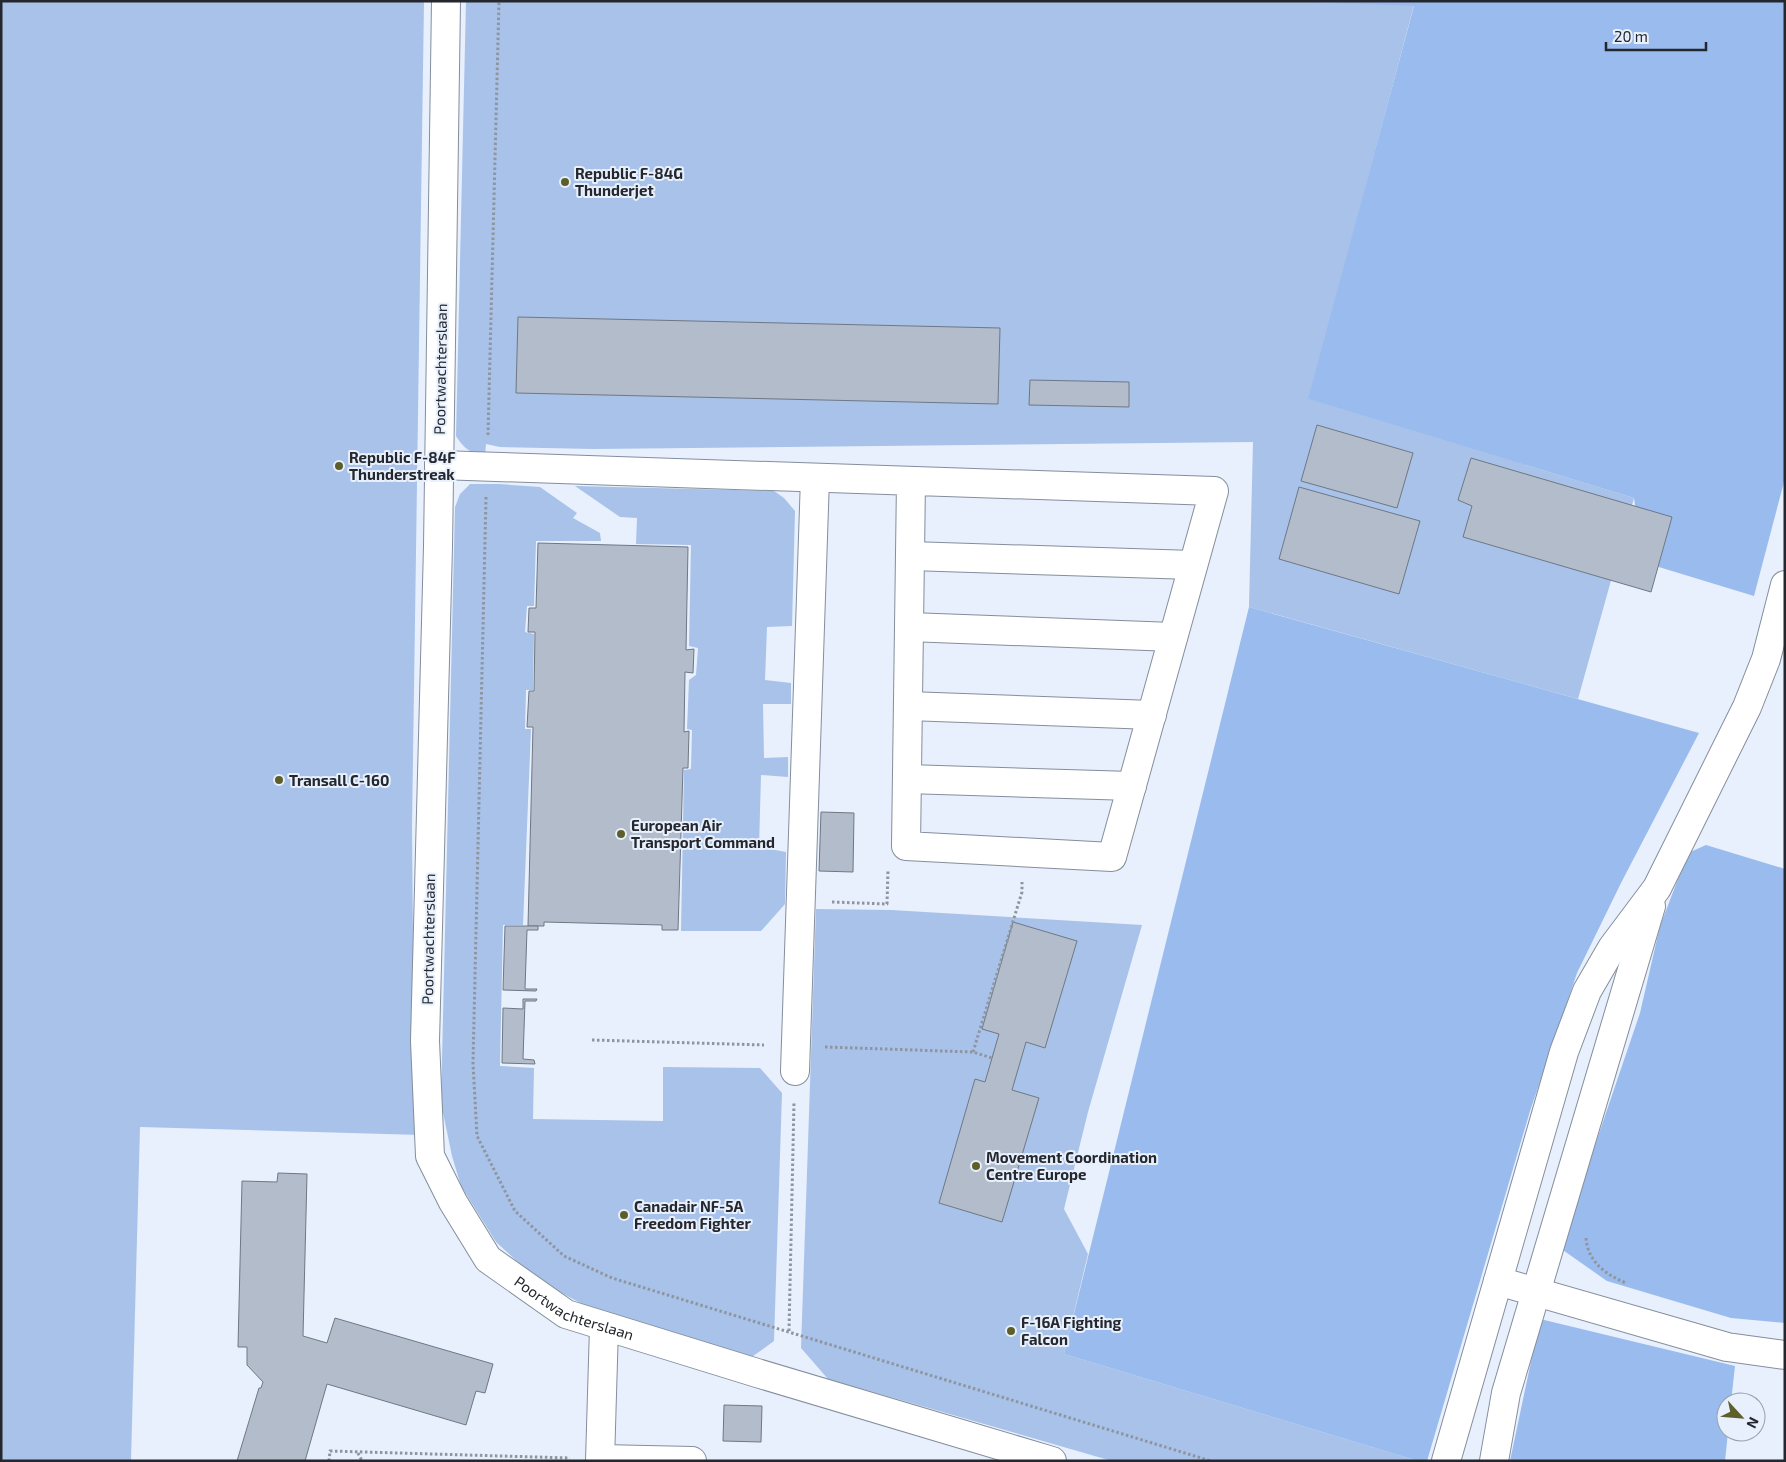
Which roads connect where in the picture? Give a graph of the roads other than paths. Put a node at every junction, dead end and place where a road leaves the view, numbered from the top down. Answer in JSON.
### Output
{"nodes":[{"id":1,"x":446,"y":1,"type":"edge"},
{"id":2,"x":439,"y":465,"type":"junction"},
{"id":3,"x":815,"y":478,"type":"junction"},
{"id":4,"x":911,"y":481,"type":"junction"},
{"id":5,"x":910,"y":556,"type":"junction"},
{"id":6,"x":1194,"y":564,"type":"junction"},
{"id":7,"x":1785,"y":585,"type":"edge"},
{"id":8,"x":909,"y":627,"type":"junction"},
{"id":9,"x":1174,"y":637,"type":"junction"},
{"id":10,"x":908,"y":706,"type":"junction"},
{"id":11,"x":1152,"y":715,"type":"junction"},
{"id":12,"x":907,"y":779,"type":"junction"},
{"id":13,"x":1132,"y":786,"type":"junction"},
{"id":14,"x":1656,"y":888,"type":"junction"},
{"id":15,"x":795,"y":1071,"type":"road end"},
{"id":16,"x":1498,"y":1280,"type":"junction"},
{"id":17,"x":1536,"y":1291,"type":"junction"},
{"id":18,"x":604,"y":1327,"type":"junction"},
{"id":19,"x":1785,"y":1355,"type":"edge"},
{"id":20,"x":1021,"y":1456,"type":"edge"},
{"id":21,"x":600,"y":1460,"type":"edge"},
{"id":22,"x":692,"y":1461,"type":"edge"},
{"id":23,"x":1052,"y":1461,"type":"edge"},
{"id":24,"x":1446,"y":1461,"type":"edge"},
{"id":25,"x":1494,"y":1461,"type":"edge"}],
"edges":[{"from":1,"to":2,"type":"lane","name":"Poortwachterslaan"},
{"from":2,"to":3,"type":"lane"},
{"from":2,"to":18,"type":"lane","name":"Poortwachterslaan"},
{"from":3,"to":4,"type":"lane"},
{"from":3,"to":15,"type":"lane"},
{"from":4,"to":5,"type":"lane"},
{"from":4,"to":6,"type":"lane"},
{"from":5,"to":6,"type":"lane"},
{"from":5,"to":8,"type":"lane"},
{"from":6,"to":9,"type":"lane"},
{"from":7,"to":14,"type":"lane"},
{"from":8,"to":9,"type":"lane"},
{"from":8,"to":10,"type":"lane"},
{"from":9,"to":11,"type":"lane"},
{"from":10,"to":11,"type":"lane"},
{"from":10,"to":12,"type":"lane"},
{"from":11,"to":13,"type":"lane"},
{"from":12,"to":13,"type":"lane"},
{"from":12,"to":13,"type":"lane"},
{"from":14,"to":16,"type":"lane"},
{"from":14,"to":17,"type":"lane"},
{"from":16,"to":17,"type":"lane"},
{"from":16,"to":24,"type":"lane"},
{"from":17,"to":19,"type":"lane"},
{"from":17,"to":25,"type":"lane"},
{"from":18,"to":20,"type":"lane","name":"Poortwachterslaan"},
{"from":18,"to":21,"type":"lane"},
{"from":20,"to":23,"type":"lane","name":"Poortwachterslaan"},
{"from":21,"to":22,"type":"lane"}]}
